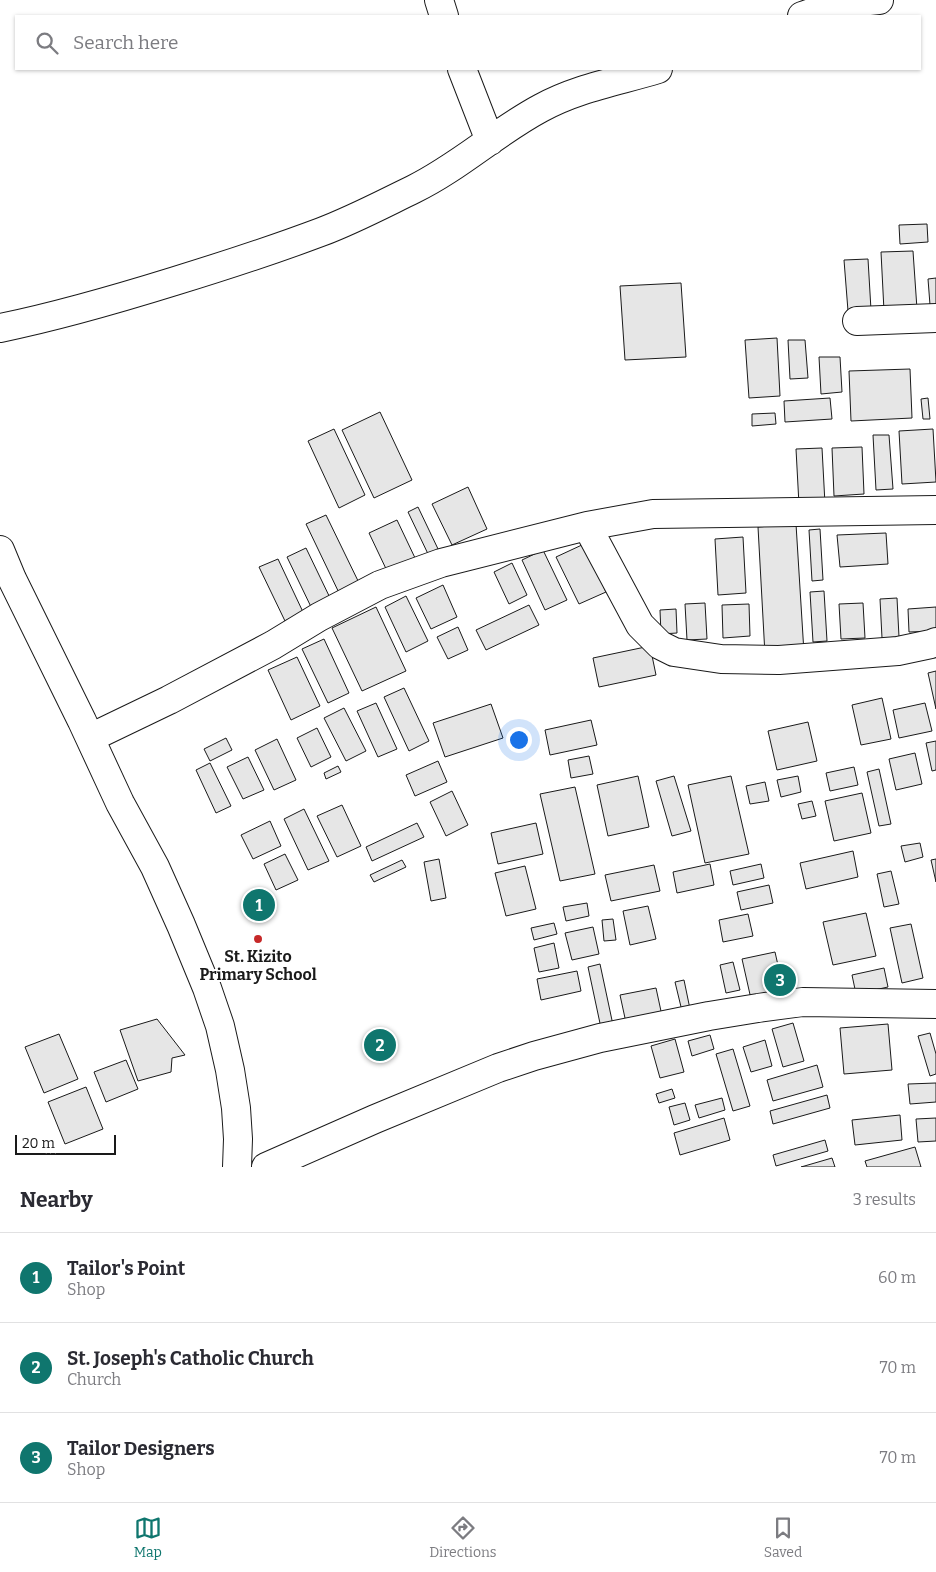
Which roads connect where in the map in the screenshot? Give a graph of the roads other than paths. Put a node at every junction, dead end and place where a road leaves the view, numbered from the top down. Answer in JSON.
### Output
{"nodes":[{"id":1,"x":439,"y":0,"type":"edge"},
{"id":2,"x":879,"y":0,"type":"edge"},
{"id":3,"x":444,"y":15,"type":"edge"},
{"id":4,"x":805,"y":15,"type":"edge"},
{"id":5,"x":462,"y":70,"type":"edge"},
{"id":6,"x":654,"y":70,"type":"edge"},
{"id":7,"x":490,"y":141,"type":"junction"},
{"id":8,"x":936,"y":318,"type":"edge"},
{"id":9,"x":857,"y":321,"type":"dead end"},
{"id":10,"x":0,"y":328,"type":"edge"},
{"id":11,"x":936,"y":510,"type":"edge"},
{"id":12,"x":588,"y":526,"type":"junction"},
{"id":13,"x":0,"y":550,"type":"edge"},
{"id":14,"x":936,"y":642,"type":"edge"},
{"id":15,"x":90,"y":738,"type":"junction"},
{"id":16,"x":936,"y":1004,"type":"edge"},
{"id":17,"x":301,"y":1160,"type":"edge"},
{"id":18,"x":237,"y":1167,"type":"edge"},
{"id":19,"x":266,"y":1167,"type":"edge"}],
"edges":[{"from":1,"to":3,"type":"street"},
{"from":2,"to":4,"type":"street"},
{"from":5,"to":7,"type":"street"},
{"from":6,"to":7,"type":"street"},
{"from":7,"to":10,"type":"street"},
{"from":8,"to":9,"type":"street"},
{"from":11,"to":12,"type":"street"},
{"from":12,"to":14,"type":"street"},
{"from":12,"to":15,"type":"street"},
{"from":13,"to":15,"type":"street"},
{"from":15,"to":18,"type":"street"},
{"from":16,"to":17,"type":"street"},
{"from":17,"to":19,"type":"street"}]}
